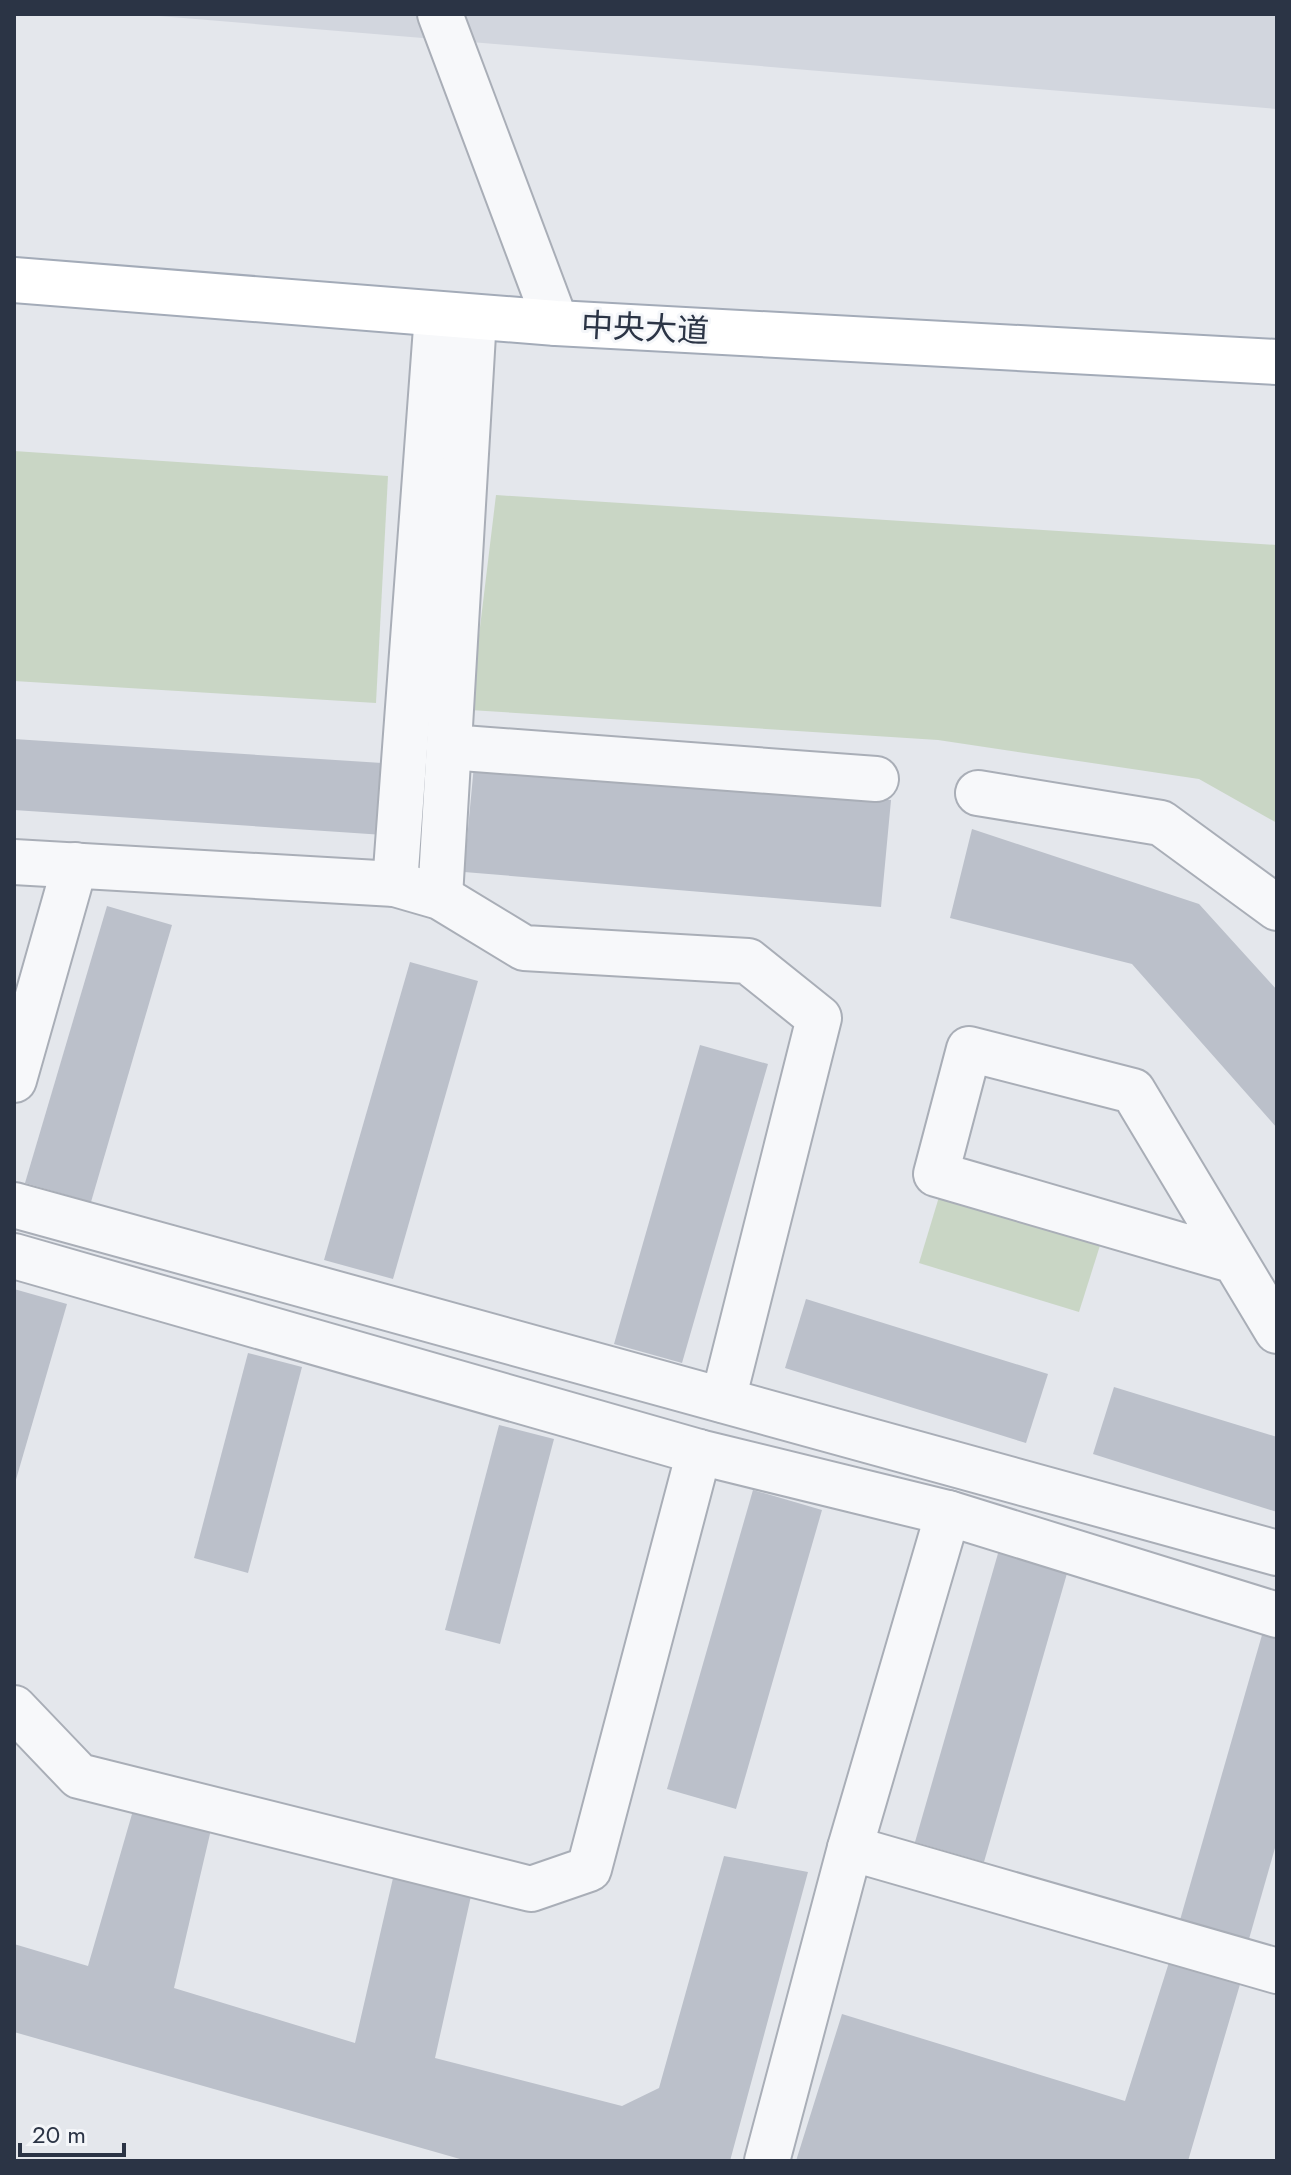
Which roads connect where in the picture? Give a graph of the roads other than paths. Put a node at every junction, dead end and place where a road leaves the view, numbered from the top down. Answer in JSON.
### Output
{"nodes":[{"id":1,"x":440,"y":14,"type":"edge"},
{"id":2,"x":14,"y":280,"type":"edge"},
{"id":3,"x":455,"y":316,"type":"junction"},
{"id":4,"x":556,"y":323,"type":"junction"},
{"id":5,"x":1277,"y":362,"type":"edge"},
{"id":6,"x":449,"y":747,"type":"junction"},
{"id":7,"x":876,"y":779,"type":"dead end"},
{"id":8,"x":978,"y":793,"type":"dead end"},
{"id":9,"x":14,"y":862,"type":"edge"},
{"id":10,"x":75,"y":865,"type":"junction"},
{"id":11,"x":395,"y":884,"type":"junction"},
{"id":12,"x":440,"y":897,"type":"junction"},
{"id":13,"x":1277,"y":908,"type":"edge"},
{"id":14,"x":14,"y":1080,"type":"edge"},
{"id":15,"x":14,"y":1205,"type":"edge"},
{"id":16,"x":14,"y":1256,"type":"edge"},
{"id":17,"x":1235,"y":1261,"type":"junction"},
{"id":18,"x":1277,"y":1331,"type":"edge"},
{"id":19,"x":723,"y":1400,"type":"junction"},
{"id":20,"x":699,"y":1452,"type":"junction"},
{"id":21,"x":948,"y":1513,"type":"junction"},
{"id":22,"x":1277,"y":1553,"type":"edge"},
{"id":23,"x":1277,"y":1615,"type":"edge"},
{"id":24,"x":14,"y":1708,"type":"edge"},
{"id":25,"x":850,"y":1848,"type":"junction"},
{"id":26,"x":1277,"y":1971,"type":"edge"},
{"id":27,"x":767,"y":2161,"type":"edge"}],
"edges":[{"from":1,"to":4,"type":"street"},
{"from":2,"to":3,"type":"main road","name":"中央大道"},
{"from":3,"to":4,"type":"main road","name":"中央大道"},
{"from":3,"to":6,"type":"street"},
{"from":3,"to":11,"type":"street"},
{"from":4,"to":5,"type":"main road","name":"中央大道"},
{"from":6,"to":7,"type":"street"},
{"from":6,"to":12,"type":"street"},
{"from":8,"to":13,"type":"street"},
{"from":9,"to":10,"type":"street"},
{"from":10,"to":11,"type":"street"},
{"from":10,"to":14,"type":"street"},
{"from":11,"to":12,"type":"street"},
{"from":12,"to":19,"type":"street"},
{"from":15,"to":19,"type":"street"},
{"from":16,"to":20,"type":"street"},
{"from":17,"to":17,"type":"street"},
{"from":17,"to":18,"type":"street"},
{"from":19,"to":22,"type":"street"},
{"from":20,"to":21,"type":"street"},
{"from":20,"to":24,"type":"street"},
{"from":21,"to":23,"type":"street"},
{"from":21,"to":25,"type":"street"},
{"from":25,"to":26,"type":"street"},
{"from":25,"to":27,"type":"street"}]}
